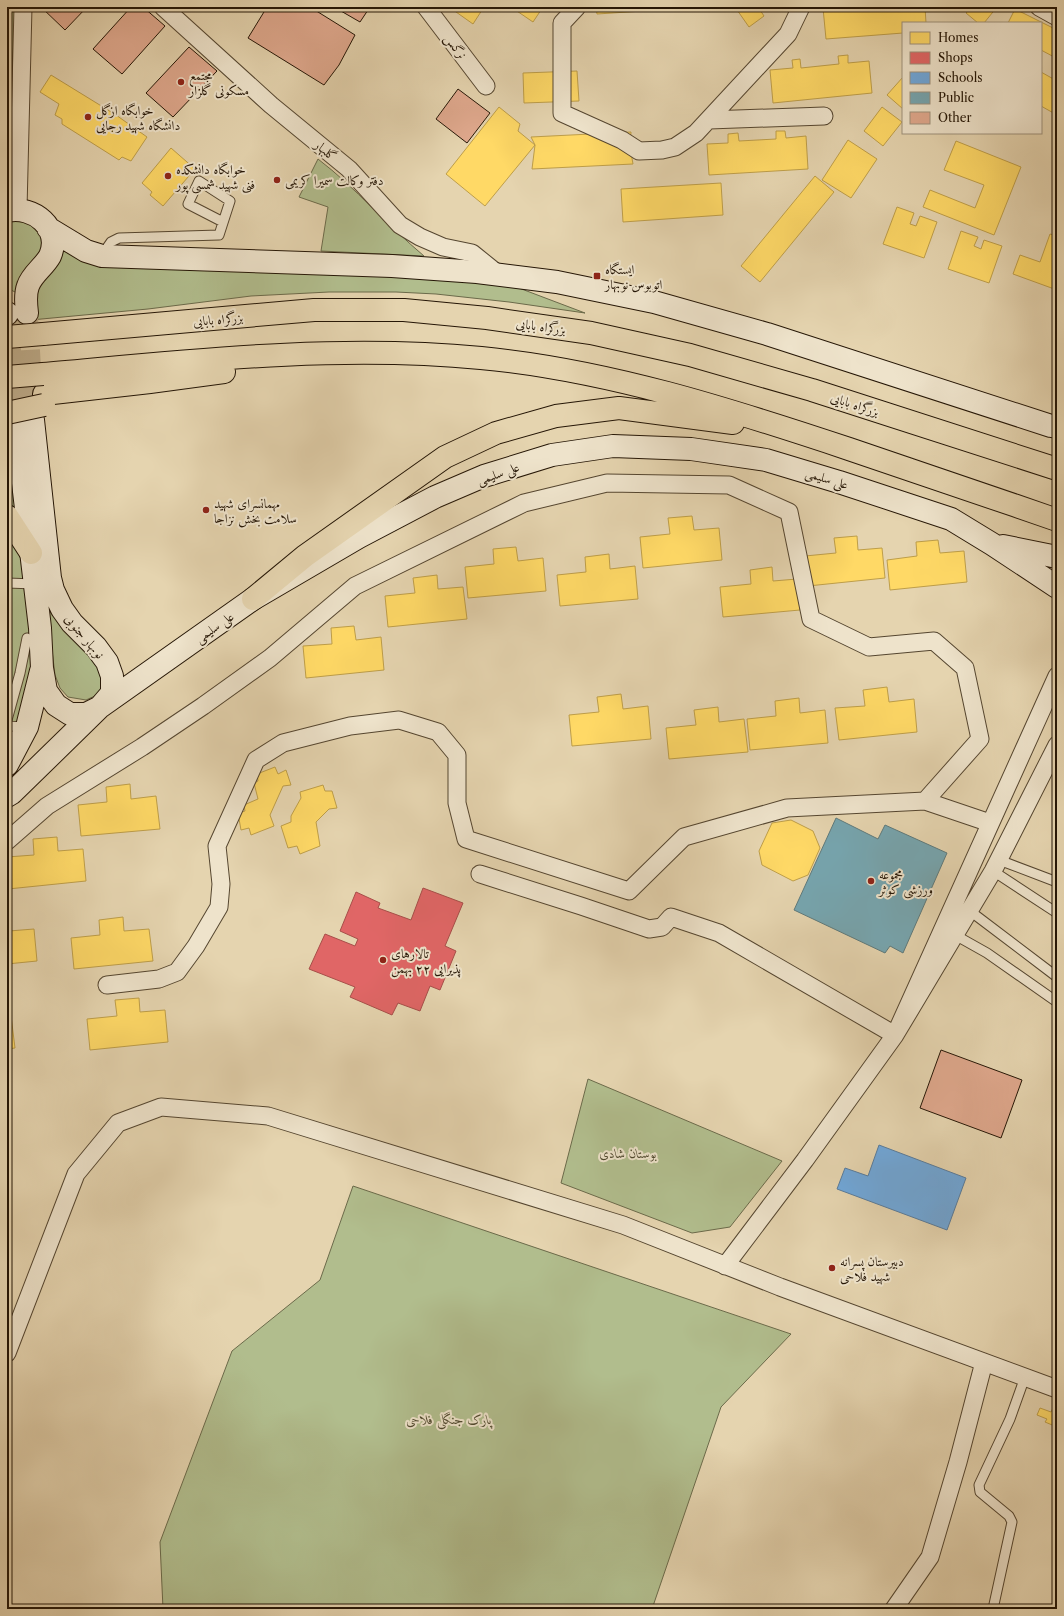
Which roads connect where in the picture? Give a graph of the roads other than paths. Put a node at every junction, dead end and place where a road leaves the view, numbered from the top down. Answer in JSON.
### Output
{"nodes":[{"id":1,"x":23,"y":7,"type":"edge"},
{"id":2,"x":163,"y":7,"type":"edge"},
{"id":3,"x":426,"y":7,"type":"edge"},
{"id":4,"x":577,"y":7,"type":"edge"},
{"id":5,"x":801,"y":7,"type":"edge"},
{"id":6,"x":1039,"y":7,"type":"edge"},
{"id":7,"x":1057,"y":17,"type":"edge"},
{"id":8,"x":486,"y":86,"type":"dead end"},
{"id":9,"x":824,"y":116,"type":"dead end"},
{"id":10,"x":709,"y":120,"type":"junction"},
{"id":11,"x":12,"y":210,"type":"edge"},
{"id":12,"x":223,"y":222,"type":"junction"},
{"id":13,"x":48,"y":228,"type":"junction"},
{"id":14,"x":102,"y":256,"type":"junction"},
{"id":15,"x":498,"y":274,"type":"junction"},
{"id":16,"x":14,"y":313,"type":"tunnel mouth"},
{"id":17,"x":7,"y":337,"type":"edge"},
{"id":18,"x":325,"y":354,"type":"junction"},
{"id":19,"x":7,"y":377,"type":"edge"},
{"id":20,"x":7,"y":399,"type":"edge"},
{"id":21,"x":31,"y":405,"type":"edge"},
{"id":22,"x":1057,"y":427,"type":"edge"},
{"id":23,"x":799,"y":432,"type":"junction"},
{"id":24,"x":1057,"y":470,"type":"edge"},
{"id":25,"x":7,"y":516,"type":"edge"},
{"id":26,"x":1057,"y":520,"type":"edge"},
{"id":27,"x":992,"y":544,"type":"junction"},
{"id":28,"x":31,"y":553,"type":"junction"},
{"id":29,"x":1057,"y":557,"type":"edge"},
{"id":30,"x":7,"y":583,"type":"edge"},
{"id":31,"x":35,"y":584,"type":"junction"},
{"id":32,"x":1057,"y":587,"type":"edge"},
{"id":33,"x":253,"y":599,"type":"junction"},
{"id":34,"x":27,"y":638,"type":"dead end"},
{"id":35,"x":42,"y":668,"type":"junction"},
{"id":36,"x":1057,"y":676,"type":"edge"},
{"id":37,"x":100,"y":707,"type":"junction"},
{"id":38,"x":14,"y":724,"type":"edge"},
{"id":39,"x":1057,"y":745,"type":"edge"},
{"id":40,"x":7,"y":765,"type":"edge"},
{"id":41,"x":7,"y":796,"type":"edge"},
{"id":42,"x":925,"y":802,"type":"junction"},
{"id":43,"x":990,"y":823,"type":"junction"},
{"id":44,"x":7,"y":842,"type":"edge"},
{"id":45,"x":996,"y":866,"type":"junction"},
{"id":46,"x":480,"y":874,"type":"dead end"},
{"id":47,"x":1057,"y":882,"type":"edge"},
{"id":48,"x":970,"y":911,"type":"junction"},
{"id":49,"x":1057,"y":913,"type":"edge"},
{"id":50,"x":955,"y":935,"type":"junction"},
{"id":51,"x":1057,"y":977,"type":"edge"},
{"id":52,"x":107,"y":985,"type":"dead end"},
{"id":53,"x":1057,"y":1002,"type":"edge"},
{"id":54,"x":895,"y":1034,"type":"junction"},
{"id":55,"x":725,"y":1266,"type":"junction"},
{"id":56,"x":7,"y":1353,"type":"edge"},
{"id":57,"x":984,"y":1362,"type":"junction"},
{"id":58,"x":1025,"y":1377,"type":"junction"},
{"id":59,"x":1057,"y":1389,"type":"edge"},
{"id":60,"x":894,"y":1609,"type":"edge"},
{"id":61,"x":993,"y":1609,"type":"edge"}],
"edges":[{"from":1,"to":11,"type":"street"},
{"from":2,"to":15,"type":"street","name":"گلبهار"},
{"from":3,"to":8,"type":"street","name":"نرگس"},
{"from":4,"to":10,"type":"street"},
{"from":5,"to":10,"type":"street"},
{"from":6,"to":7,"type":"street"},
{"from":9,"to":10,"type":"street"},
{"from":11,"to":13,"type":"main road"},
{"from":12,"to":12,"type":"lane"},
{"from":12,"to":14,"type":"lane"},
{"from":13,"to":14,"type":"main road"},
{"from":13,"to":16,"type":"main road"},
{"from":14,"to":15,"type":"main road"},
{"from":15,"to":22,"type":"main road"},
{"from":17,"to":24,"type":"highway","name":"بزرگراه بابایی","bridge":true},
{"from":18,"to":21,"type":"highway"},
{"from":18,"to":21,"type":"highway"},
{"from":18,"to":23,"type":"highway"},
{"from":19,"to":21,"type":"highway","bridge":true},
{"from":20,"to":21,"type":"highway"},
{"from":21,"to":28,"type":"main road"},
{"from":21,"to":37,"type":"main road","name":"نوبهار جنوبی"},
{"from":23,"to":26,"type":"highway"},
{"from":23,"to":33,"type":"highway"},
{"from":25,"to":28,"type":"highway"},
{"from":27,"to":29,"type":"main road"},
{"from":27,"to":32,"type":"main road","name":"علی سلیمی"},
{"from":27,"to":33,"type":"main road","name":"علی سلیمی"},
{"from":28,"to":31,"type":"main road"},
{"from":30,"to":31,"type":"lane"},
{"from":31,"to":35,"type":"main road"},
{"from":33,"to":37,"type":"main road","name":"علی سلیمی"},
{"from":34,"to":38,"type":"lane"},
{"from":35,"to":37,"type":"main road"},
{"from":35,"to":38,"type":"main road"},
{"from":36,"to":43,"type":"street"},
{"from":37,"to":41,"type":"main road","name":"علی سلیمی"},
{"from":38,"to":40,"type":"main road"},
{"from":39,"to":45,"type":"street"},
{"from":42,"to":43,"type":"street"},
{"from":42,"to":44,"type":"street"},
{"from":42,"to":52,"type":"street"},
{"from":43,"to":54,"type":"street"},
{"from":45,"to":47,"type":"lane"},
{"from":45,"to":48,"type":"street"},
{"from":45,"to":49,"type":"lane"},
{"from":46,"to":54,"type":"street"},
{"from":48,"to":50,"type":"street"},
{"from":48,"to":51,"type":"lane"},
{"from":50,"to":53,"type":"lane"},
{"from":50,"to":54,"type":"street"},
{"from":54,"to":55,"type":"street"},
{"from":55,"to":56,"type":"street"},
{"from":55,"to":57,"type":"street"},
{"from":57,"to":58,"type":"street"},
{"from":57,"to":60,"type":"street"},
{"from":58,"to":59,"type":"street"},
{"from":58,"to":61,"type":"lane"}]}
